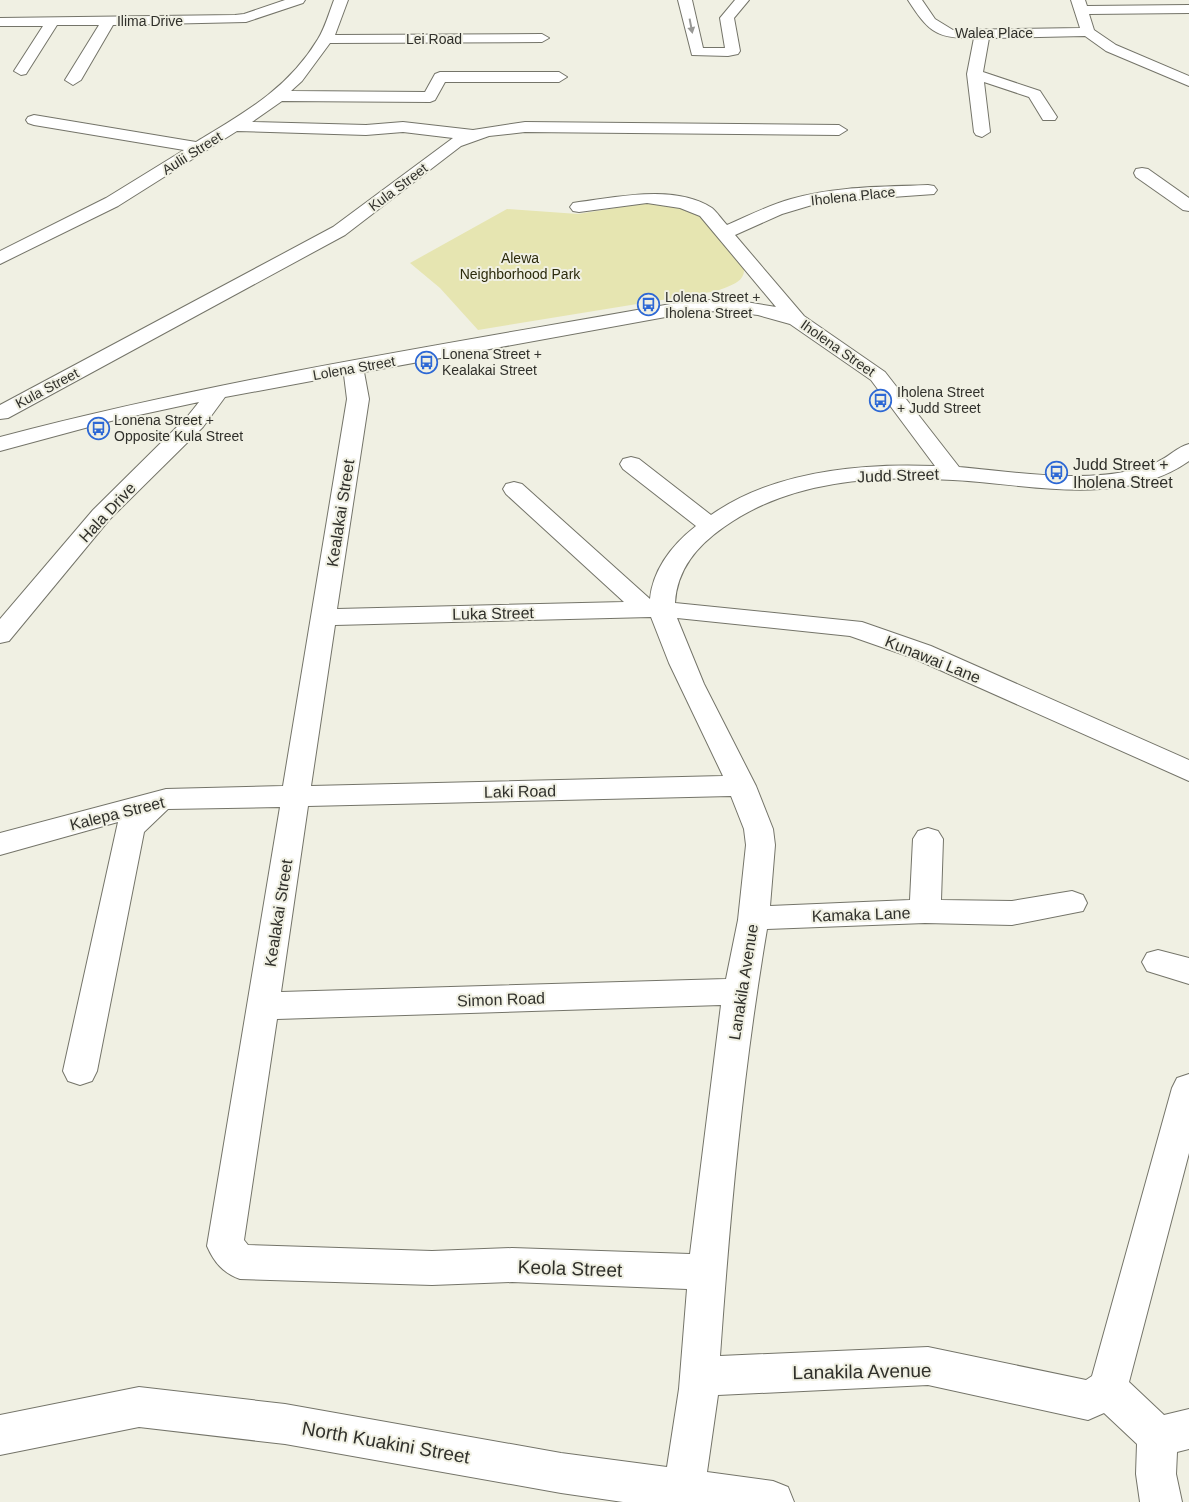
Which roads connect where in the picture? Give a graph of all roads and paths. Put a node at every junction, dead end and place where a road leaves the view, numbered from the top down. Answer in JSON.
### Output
{"nodes":[{"id":1,"x":298,"y":0,"type":"edge"},
{"id":2,"x":341,"y":0,"type":"edge"},
{"id":3,"x":686,"y":0,"type":"edge"},
{"id":4,"x":742,"y":0,"type":"edge"},
{"id":5,"x":915,"y":0,"type":"edge"},
{"id":6,"x":1189,"y":9,"type":"edge"},
{"id":7,"x":1135,"y":15,"type":"junction"},
{"id":8,"x":1083,"y":16,"type":"edge"},
{"id":9,"x":108,"y":21,"type":"junction"},
{"id":10,"x":0,"y":22,"type":"edge"},
{"id":11,"x":52,"y":22,"type":"junction"},
{"id":12,"x":1189,"y":23,"type":"edge"},
{"id":13,"x":982,"y":34,"type":"junction"},
{"id":14,"x":542,"y":38,"type":"dead end"},
{"id":15,"x":326,"y":39,"type":"junction"},
{"id":16,"x":500,"y":60,"type":"dead end"},
{"id":17,"x":20,"y":71,"type":"dead end"},
{"id":18,"x":975,"y":74,"type":"junction"},
{"id":19,"x":559,"y":77,"type":"dead end"},
{"id":20,"x":500,"y":78,"type":"junction"},
{"id":21,"x":73,"y":80,"type":"dead end"},
{"id":22,"x":1189,"y":81,"type":"edge"},
{"id":23,"x":278,"y":96,"type":"junction"},
{"id":24,"x":1049,"y":117,"type":"dead end"},
{"id":25,"x":34,"y":120,"type":"dead end"},
{"id":26,"x":235,"y":126,"type":"junction"},
{"id":27,"x":839,"y":130,"type":"dead end"},
{"id":28,"x":982,"y":132,"type":"dead end"},
{"id":29,"x":474,"y":135,"type":"junction"},
{"id":30,"x":200,"y":148,"type":"junction"},
{"id":31,"x":1142,"y":173,"type":"dead end"},
{"id":32,"x":928,"y":190,"type":"dead end"},
{"id":33,"x":1189,"y":206,"type":"edge"},
{"id":34,"x":579,"y":207,"type":"dead end"},
{"id":35,"x":725,"y":234,"type":"junction"},
{"id":36,"x":0,"y":240,"type":"edge"},
{"id":37,"x":8,"y":254,"type":"edge"},
{"id":38,"x":797,"y":320,"type":"junction"},
{"id":39,"x":353,"y":369,"type":"junction"},
{"id":40,"x":218,"y":392,"type":"junction"},
{"id":41,"x":0,"y":413,"type":"edge"},
{"id":42,"x":0,"y":444,"type":"edge"},
{"id":43,"x":1189,"y":451,"type":"edge"},
{"id":44,"x":631,"y":464,"type":"dead end"},
{"id":45,"x":952,"y":473,"type":"junction"},
{"id":46,"x":514,"y":489,"type":"dead end"},
{"id":47,"x":709,"y":525,"type":"junction"},
{"id":48,"x":655,"y":609,"type":"junction"},
{"id":49,"x":325,"y":617,"type":"junction"},
{"id":50,"x":0,"y":636,"type":"edge"},
{"id":51,"x":1189,"y":771,"type":"edge"},
{"id":52,"x":742,"y":786,"type":"junction"},
{"id":53,"x":297,"y":796,"type":"junction"},
{"id":54,"x":166,"y":799,"type":"junction"},
{"id":55,"x":928,"y":839,"type":"dead end"},
{"id":56,"x":0,"y":844,"type":"edge"},
{"id":57,"x":1072,"y":903,"type":"dead end"},
{"id":58,"x":926,"y":911,"type":"junction"},
{"id":59,"x":753,"y":918,"type":"junction"},
{"id":60,"x":1158,"y":962,"type":"dead end"},
{"id":61,"x":1189,"y":971,"type":"edge"},
{"id":62,"x":739,"y":992,"type":"junction"},
{"id":63,"x":263,"y":1006,"type":"junction"},
{"id":64,"x":80,"y":1071,"type":"dead end"},
{"id":65,"x":1189,"y":1088,"type":"edge"},
{"id":66,"x":432,"y":1268,"type":"joint"},
{"id":67,"x":708,"y":1272,"type":"junction"},
{"id":68,"x":701,"y":1376,"type":"junction"},
{"id":69,"x":1108,"y":1390,"type":"junction"},
{"id":70,"x":1174,"y":1433,"type":"edge"},
{"id":71,"x":0,"y":1435,"type":"edge"},
{"id":72,"x":682,"y":1497,"type":"edge"},
{"id":73,"x":772,"y":1502,"type":"edge"},
{"id":74,"x":1161,"y":1502,"type":"edge"}],
"edges":[{"from":1,"to":9,"type":"street","name":"Ilima Drive"},
{"from":2,"to":15,"type":"street","name":"Aulii Street"},
{"from":3,"to":4,"type":"street","one_way":true},
{"from":5,"to":13,"type":"street","name":"Walea Place"},
{"from":6,"to":7,"type":"street"},
{"from":7,"to":8,"type":"street","name":"Walea Place"},
{"from":7,"to":12,"type":"street"},
{"from":8,"to":13,"type":"street","name":"Walea Place"},
{"from":8,"to":22,"type":"street"},
{"from":9,"to":11,"type":"street","name":"Ilima Drive"},
{"from":9,"to":21,"type":"street"},
{"from":10,"to":11,"type":"street","name":"Ilima Drive"},
{"from":11,"to":17,"type":"street"},
{"from":13,"to":18,"type":"street"},
{"from":14,"to":15,"type":"street","name":"Lei Road"},
{"from":15,"to":23,"type":"street","name":"Aulii Street"},
{"from":16,"to":20,"type":"street"},
{"from":18,"to":24,"type":"street"},
{"from":18,"to":28,"type":"street"},
{"from":19,"to":20,"type":"street"},
{"from":20,"to":23,"type":"street"},
{"from":23,"to":26,"type":"street","name":"Aulii Street"},
{"from":25,"to":30,"type":"street"},
{"from":26,"to":29,"type":"street"},
{"from":26,"to":30,"type":"street","name":"Aulii Street"},
{"from":27,"to":29,"type":"street","name":"Kula Street"},
{"from":29,"to":41,"type":"street","name":"Kula Street"},
{"from":30,"to":37,"type":"street","name":"Aulii Street"},
{"from":31,"to":33,"type":"street"},
{"from":32,"to":35,"type":"street","name":"Iholena Place"},
{"from":34,"to":35,"type":"street","name":"Iholena Street"},
{"from":35,"to":38,"type":"street","name":"Iholena Street"},
{"from":36,"to":37,"type":"street"},
{"from":38,"to":39,"type":"street","name":"Lolena Street"},
{"from":38,"to":45,"type":"street","name":"Iholena Street"},
{"from":39,"to":40,"type":"street","name":"Lolena Street"},
{"from":39,"to":49,"type":"street","name":"Kealakai Street"},
{"from":40,"to":42,"type":"street","name":"Lolena Street"},
{"from":40,"to":50,"type":"street","name":"Hala Drive"},
{"from":43,"to":45,"type":"street","name":"Judd Street"},
{"from":44,"to":47,"type":"street"},
{"from":45,"to":47,"type":"street","name":"Judd Street"},
{"from":46,"to":48,"type":"street"},
{"from":47,"to":48,"type":"street","name":"Judd Street"},
{"from":48,"to":49,"type":"street","name":"Luka Street"},
{"from":48,"to":51,"type":"street","name":"Kunawai Lane"},
{"from":48,"to":52,"type":"street","name":"Lanakila Avenue"},
{"from":49,"to":53,"type":"street","name":"Kealakai Street"},
{"from":52,"to":53,"type":"street","name":"Laki Road"},
{"from":52,"to":59,"type":"street","name":"Lanakila Avenue"},
{"from":53,"to":54,"type":"street","name":"Kalepa Street"},
{"from":53,"to":63,"type":"street","name":"Kealakai Street"},
{"from":54,"to":56,"type":"street","name":"Kalepa Street"},
{"from":54,"to":64,"type":"street"},
{"from":55,"to":58,"type":"street","name":"Kamaka Lane"},
{"from":57,"to":58,"type":"street"},
{"from":58,"to":59,"type":"street","name":"Kamaka Lane"},
{"from":59,"to":62,"type":"street","name":"Lanakila Avenue"},
{"from":60,"to":61,"type":"street"},
{"from":62,"to":63,"type":"street","name":"Simon Road"},
{"from":62,"to":67,"type":"street","name":"Lanakila Avenue"},
{"from":63,"to":66,"type":"street","name":"Kealakai Street"},
{"from":65,"to":69,"type":"street"},
{"from":66,"to":67,"type":"street","name":"Keola Street"},
{"from":67,"to":68,"type":"street","name":"Lanakila Avenue"},
{"from":68,"to":69,"type":"street","name":"Lanakila Avenue"},
{"from":68,"to":72,"type":"street","name":"Lanakila Avenue"},
{"from":69,"to":70,"type":"street"},
{"from":70,"to":74,"type":"street"},
{"from":71,"to":72,"type":"street","name":"North Kuakini Street"},
{"from":72,"to":73,"type":"street","name":"North Kuakini Street"}]}
